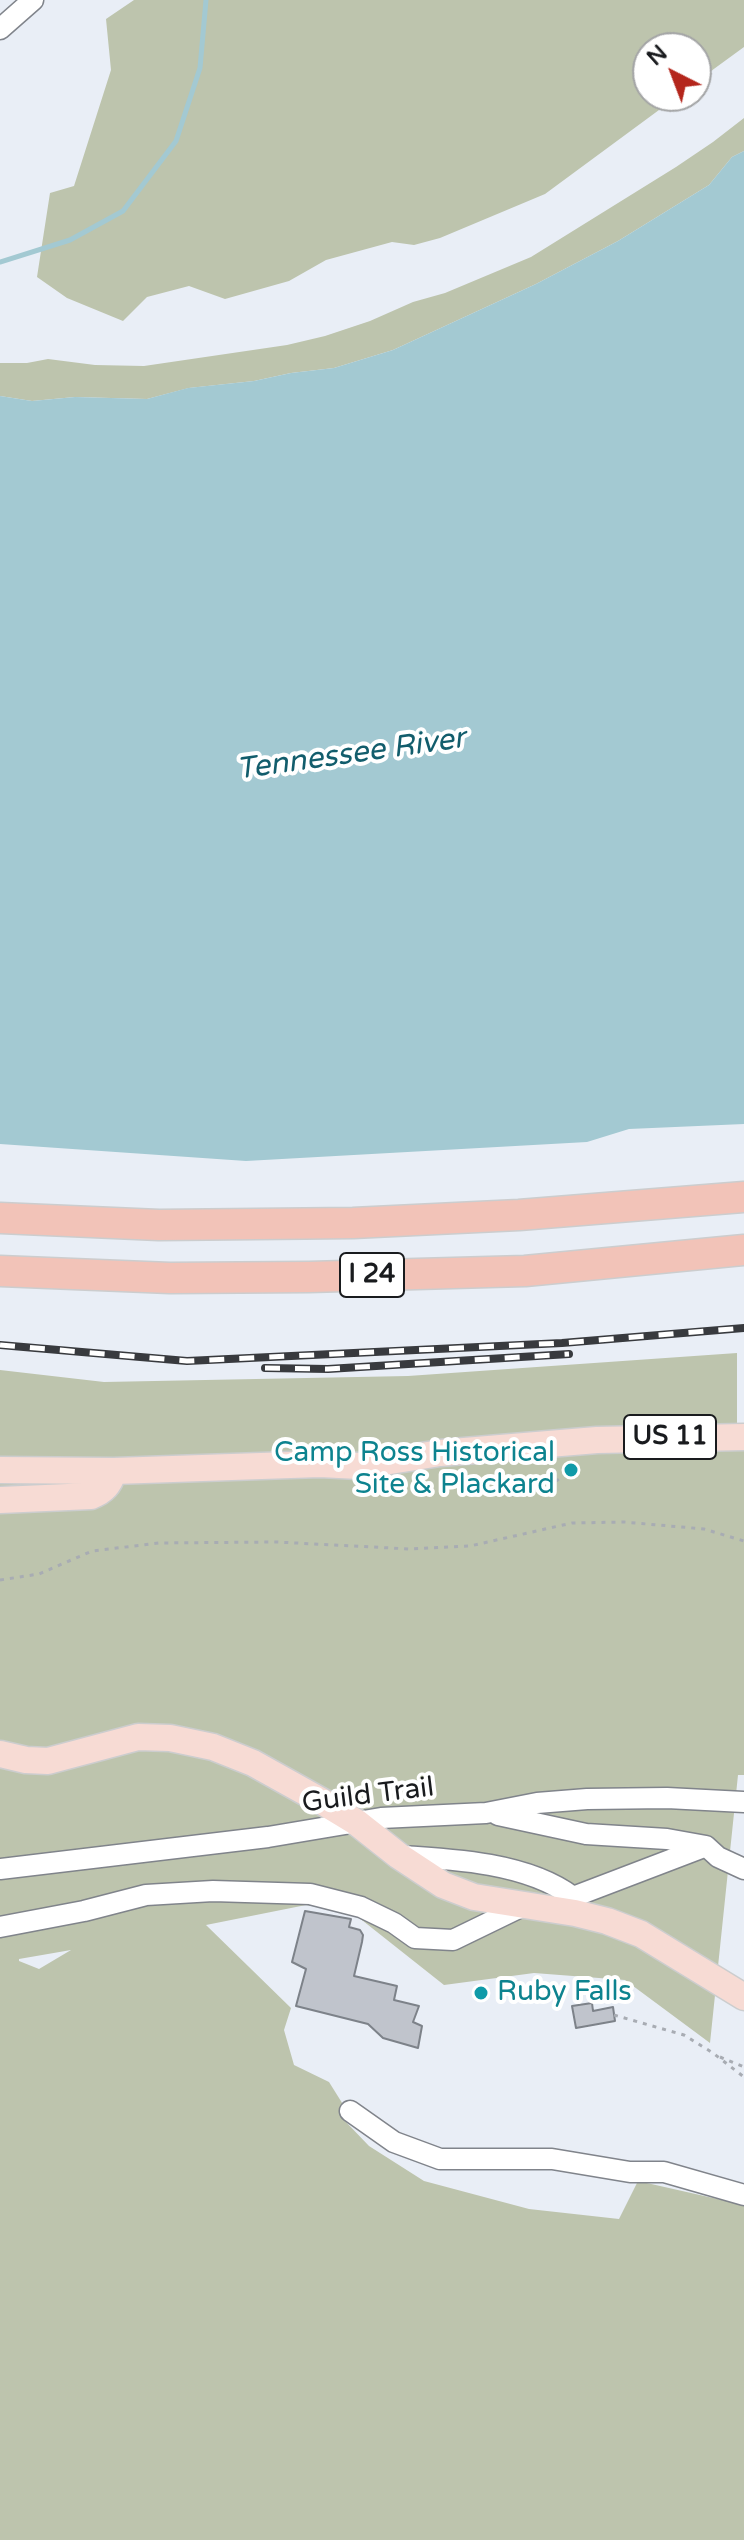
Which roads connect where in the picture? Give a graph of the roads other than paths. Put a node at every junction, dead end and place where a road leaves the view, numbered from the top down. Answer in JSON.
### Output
{"nodes":[{"id":1,"x":33,"y":0,"type":"edge"},
{"id":2,"x":0,"y":29,"type":"edge"},
{"id":3,"x":744,"y":1197,"type":"edge"},
{"id":4,"x":0,"y":1218,"type":"edge"},
{"id":5,"x":744,"y":1250,"type":"edge"},
{"id":6,"x":0,"y":1271,"type":"edge"},
{"id":7,"x":744,"y":1437,"type":"edge"},
{"id":8,"x":0,"y":1470,"type":"edge"},
{"id":9,"x":114,"y":1471,"type":"junction"},
{"id":10,"x":0,"y":1500,"type":"edge"},
{"id":11,"x":0,"y":1754,"type":"edge"},
{"id":12,"x":744,"y":1802,"type":"edge"},
{"id":13,"x":486,"y":1813,"type":"junction"},
{"id":14,"x":356,"y":1822,"type":"junction"},
{"id":15,"x":706,"y":1846,"type":"junction"},
{"id":16,"x":399,"y":1856,"type":"junction"},
{"id":17,"x":0,"y":1869,"type":"edge"},
{"id":18,"x":744,"y":1869,"type":"edge"},
{"id":19,"x":574,"y":1905,"type":"junction"},
{"id":20,"x":523,"y":1906,"type":"junction"},
{"id":21,"x":0,"y":1927,"type":"edge"},
{"id":22,"x":744,"y":1997,"type":"edge"},
{"id":23,"x":350,"y":2111,"type":"dead end"},
{"id":24,"x":744,"y":2195,"type":"edge"}],
"edges":[{"from":1,"to":2,"type":"street"},
{"from":3,"to":4,"type":"highway","number":"I 24"},
{"from":5,"to":6,"type":"highway","number":"I 24"},
{"from":7,"to":9,"type":"main road","number":"US 11"},
{"from":8,"to":9,"type":"main road","number":"US 11"},
{"from":9,"to":10,"type":"main road"},
{"from":11,"to":14,"type":"main road"},
{"from":12,"to":13,"type":"street","name":"Guild Trail"},
{"from":13,"to":14,"type":"street","name":"Guild Trail"},
{"from":13,"to":15,"type":"street"},
{"from":14,"to":16,"type":"main road"},
{"from":14,"to":17,"type":"street","name":"Guild Trail"},
{"from":15,"to":18,"type":"street"},
{"from":15,"to":19,"type":"street"},
{"from":16,"to":19,"type":"street"},
{"from":16,"to":20,"type":"main road"},
{"from":19,"to":20,"type":"main road"},
{"from":19,"to":22,"type":"main road"},
{"from":20,"to":21,"type":"street"},
{"from":23,"to":24,"type":"street"}]}
